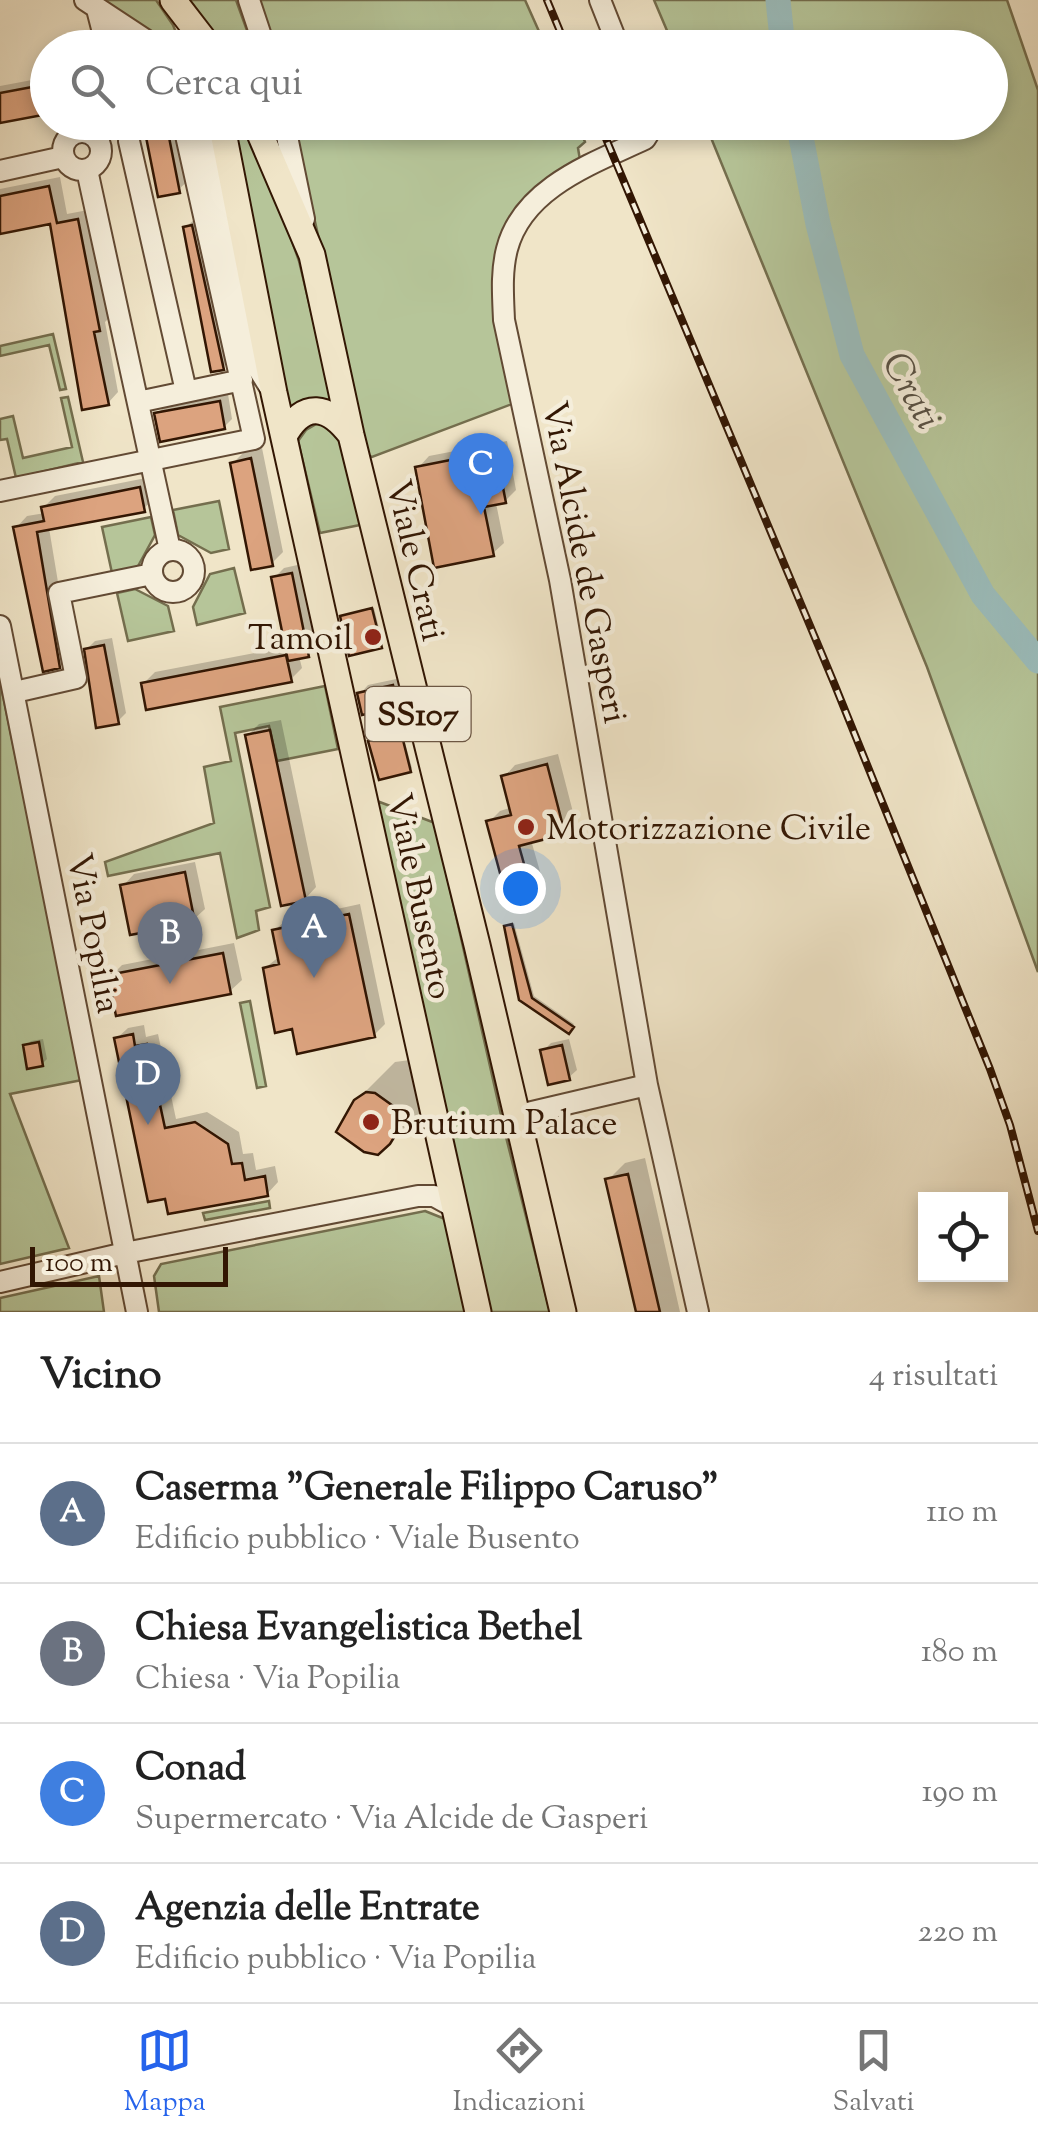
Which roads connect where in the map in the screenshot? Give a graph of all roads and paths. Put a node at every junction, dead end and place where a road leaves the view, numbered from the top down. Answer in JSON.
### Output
{"nodes":[{"id":1,"x":171,"y":0,"type":"edge"},
{"id":2,"x":250,"y":0,"type":"edge"},
{"id":3,"x":600,"y":0,"type":"edge"},
{"id":4,"x":92,"y":4,"type":"edge"},
{"id":5,"x":100,"y":30,"type":"edge"},
{"id":6,"x":131,"y":30,"type":"edge"},
{"id":7,"x":186,"y":30,"type":"edge"},
{"id":8,"x":195,"y":30,"type":"edge"},
{"id":9,"x":259,"y":30,"type":"edge"},
{"id":10,"x":612,"y":30,"type":"edge"},
{"id":11,"x":68,"y":140,"type":"edge"},
{"id":12,"x":96,"y":140,"type":"edge"},
{"id":13,"x":114,"y":140,"type":"edge"},
{"id":14,"x":128,"y":140,"type":"edge"},
{"id":15,"x":187,"y":140,"type":"edge"},
{"id":16,"x":206,"y":140,"type":"edge"},
{"id":17,"x":225,"y":140,"type":"edge"},
{"id":18,"x":263,"y":140,"type":"edge"},
{"id":19,"x":288,"y":140,"type":"edge"},
{"id":20,"x":643,"y":140,"type":"edge"},
{"id":21,"x":101,"y":148,"type":"junction"},
{"id":22,"x":64,"y":157,"type":"junction"},
{"id":23,"x":87,"y":170,"type":"junction"},
{"id":24,"x":0,"y":171,"type":"edge"},
{"id":25,"x":312,"y":255,"type":"junction"},
{"id":26,"x":242,"y":380,"type":"junction"},
{"id":27,"x":186,"y":391,"type":"junction"},
{"id":28,"x":274,"y":392,"type":"junction"},
{"id":29,"x":138,"y":402,"type":"junction"},
{"id":30,"x":350,"y":435,"type":"junction"},
{"id":31,"x":284,"y":436,"type":"junction"},
{"id":32,"x":150,"y":458,"type":"junction"},
{"id":33,"x":0,"y":492,"type":"edge"},
{"id":34,"x":170,"y":550,"type":"junction"},
{"id":35,"x":152,"y":574,"type":"junction"},
{"id":36,"x":0,"y":626,"type":"edge"},
{"id":37,"x":5,"y":664,"type":"edge"},
{"id":38,"x":15,"y":692,"type":"junction"},
{"id":39,"x":647,"y":1085,"type":"junction"},
{"id":40,"x":515,"y":1116,"type":"junction"},
{"id":41,"x":454,"y":1207,"type":"junction"},
{"id":42,"x":125,"y":1253,"type":"junction"},
{"id":43,"x":0,"y":1282,"type":"edge"},
{"id":44,"x":137,"y":1312,"type":"edge"},
{"id":45,"x":478,"y":1312,"type":"edge"},
{"id":46,"x":563,"y":1312,"type":"edge"},
{"id":47,"x":698,"y":1312,"type":"edge"}],
"edges":[{"from":1,"to":7,"type":"main road"},
{"from":1,"to":8,"type":"main road"},
{"from":2,"to":9,"type":"street"},
{"from":3,"to":10,"type":"street"},
{"from":4,"to":5,"type":"street"},
{"from":4,"to":6,"type":"street"},
{"from":11,"to":22,"type":"street"},
{"from":12,"to":21,"type":"street"},
{"from":13,"to":21,"type":"street"},
{"from":14,"to":27,"type":"street"},
{"from":15,"to":26,"type":"street"},
{"from":16,"to":28,"type":"street"},
{"from":17,"to":28,"type":"main road","number":"SS107"},
{"from":18,"to":25,"type":"main road","name":"Viale Crati","number":"SS107"},
{"from":19,"to":25,"type":"street"},
{"from":20,"to":39,"type":"street","name":"Via Alcide de Gasperi"},
{"from":21,"to":23,"type":"street"},
{"from":22,"to":23,"type":"street"},
{"from":22,"to":24,"type":"street"},
{"from":23,"to":29,"type":"street"},
{"from":25,"to":30,"type":"main road","name":"Viale Crati","number":"SS107"},
{"from":26,"to":27,"type":"street"},
{"from":26,"to":32,"type":"street"},
{"from":27,"to":29,"type":"street"},
{"from":28,"to":31,"type":"main road","number":"SS107"},
{"from":29,"to":32,"type":"street"},
{"from":30,"to":31,"type":"main road"},
{"from":30,"to":40,"type":"main road","name":"Viale Crati","number":"SS107"},
{"from":31,"to":41,"type":"main road","name":"Viale Busento","number":"SS107"},
{"from":32,"to":33,"type":"street"},
{"from":32,"to":34,"type":"street"},
{"from":34,"to":35,"type":"street"},
{"from":34,"to":35,"type":"street"},
{"from":35,"to":38,"type":"street"},
{"from":36,"to":37,"type":"street","name":"Via Popilia"},
{"from":37,"to":38,"type":"street","name":"Via Popilia"},
{"from":38,"to":42,"type":"street","name":"Via Popilia"},
{"from":39,"to":40,"type":"street"},
{"from":39,"to":47,"type":"street","name":"Via Alcide de Gasperi"},
{"from":40,"to":46,"type":"main road","name":"Viale Crati","number":"SS107"},
{"from":41,"to":42,"type":"street"},
{"from":41,"to":45,"type":"main road","name":"Viale Busento","number":"SS107"},
{"from":42,"to":43,"type":"street"},
{"from":42,"to":44,"type":"street","name":"Via Popilia"}]}
